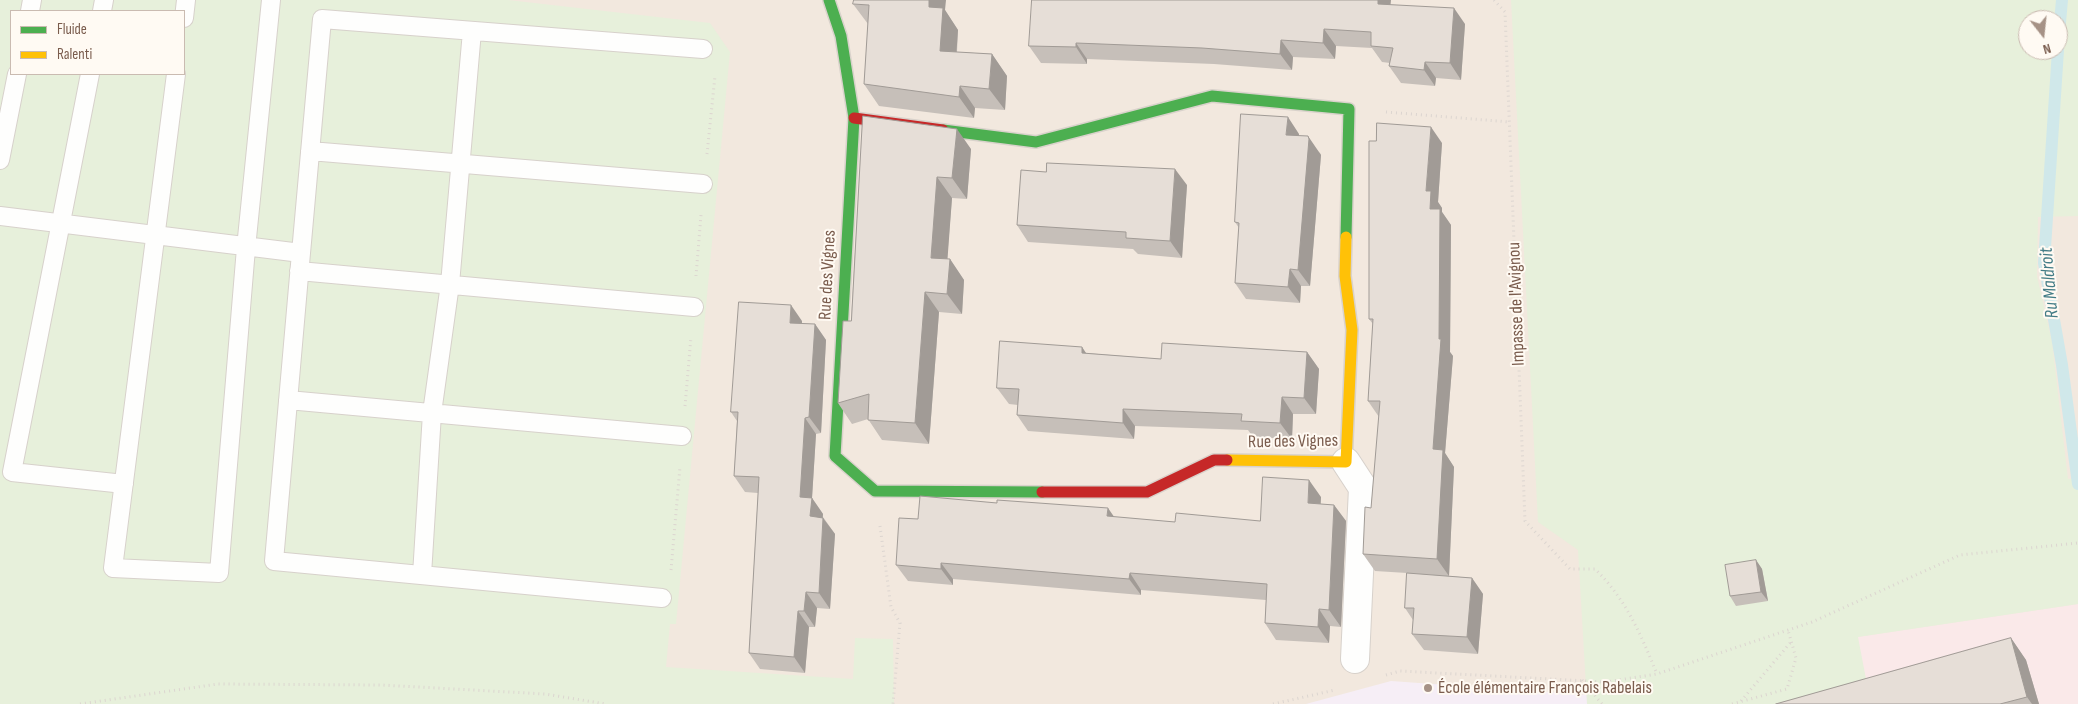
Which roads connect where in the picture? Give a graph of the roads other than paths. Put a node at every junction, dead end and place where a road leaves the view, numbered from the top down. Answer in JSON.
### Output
{"nodes":[{"id":1,"x":271,"y":0,"type":"edge"},
{"id":2,"x":828,"y":0,"type":"edge"},
{"id":3,"x":472,"y":31,"type":"junction"},
{"id":4,"x":702,"y":49,"type":"dead end"},
{"id":5,"x":17,"y":75,"type":"edge"},
{"id":6,"x":90,"y":75,"type":"edge"},
{"id":7,"x":176,"y":75,"type":"edge"},
{"id":8,"x":854,"y":118,"type":"junction"},
{"id":9,"x":310,"y":151,"type":"junction"},
{"id":10,"x":0,"y":160,"type":"edge"},
{"id":11,"x":461,"y":164,"type":"junction"},
{"id":12,"x":704,"y":184,"type":"dead end"},
{"id":13,"x":0,"y":216,"type":"edge"},
{"id":14,"x":61,"y":225,"type":"junction"},
{"id":15,"x":154,"y":236,"type":"junction"},
{"id":16,"x":246,"y":248,"type":"junction"},
{"id":17,"x":301,"y":253,"type":"junction"},
{"id":18,"x":299,"y":271,"type":"junction"},
{"id":19,"x":450,"y":284,"type":"junction"},
{"id":20,"x":694,"y":307,"type":"dead end"},
{"id":21,"x":288,"y":400,"type":"junction"},
{"id":22,"x":432,"y":412,"type":"junction"},
{"id":23,"x":682,"y":436,"type":"dead end"},
{"id":24,"x":1346,"y":462,"type":"junction"},
{"id":25,"x":124,"y":484,"type":"junction"},
{"id":26,"x":422,"y":575,"type":"junction"},
{"id":27,"x":662,"y":598,"type":"dead end"},
{"id":28,"x":1355,"y":659,"type":"road end"}],
"edges":[{"from":1,"to":16,"type":"lane"},
{"from":2,"to":8,"type":"street","name":"Rue des Vignes"},
{"from":3,"to":4,"type":"lane"},
{"from":3,"to":9,"type":"lane"},
{"from":3,"to":11,"type":"lane"},
{"from":5,"to":10,"type":"lane"},
{"from":6,"to":14,"type":"lane"},
{"from":7,"to":15,"type":"lane"},
{"from":8,"to":24,"type":"street","name":"Rue des Vignes"},
{"from":8,"to":24,"type":"street","name":"Rue des Vignes"},
{"from":9,"to":11,"type":"lane"},
{"from":9,"to":17,"type":"lane"},
{"from":11,"to":12,"type":"lane"},
{"from":11,"to":19,"type":"lane"},
{"from":13,"to":14,"type":"lane"},
{"from":14,"to":15,"type":"lane"},
{"from":14,"to":25,"type":"lane"},
{"from":15,"to":16,"type":"lane"},
{"from":15,"to":25,"type":"lane"},
{"from":16,"to":17,"type":"lane"},
{"from":16,"to":25,"type":"lane"},
{"from":17,"to":18,"type":"lane"},
{"from":18,"to":19,"type":"lane"},
{"from":18,"to":21,"type":"lane"},
{"from":19,"to":20,"type":"lane"},
{"from":19,"to":22,"type":"lane"},
{"from":21,"to":22,"type":"lane"},
{"from":21,"to":26,"type":"lane"},
{"from":22,"to":23,"type":"lane"},
{"from":22,"to":26,"type":"lane"},
{"from":24,"to":28,"type":"street"},
{"from":26,"to":27,"type":"lane"}]}
